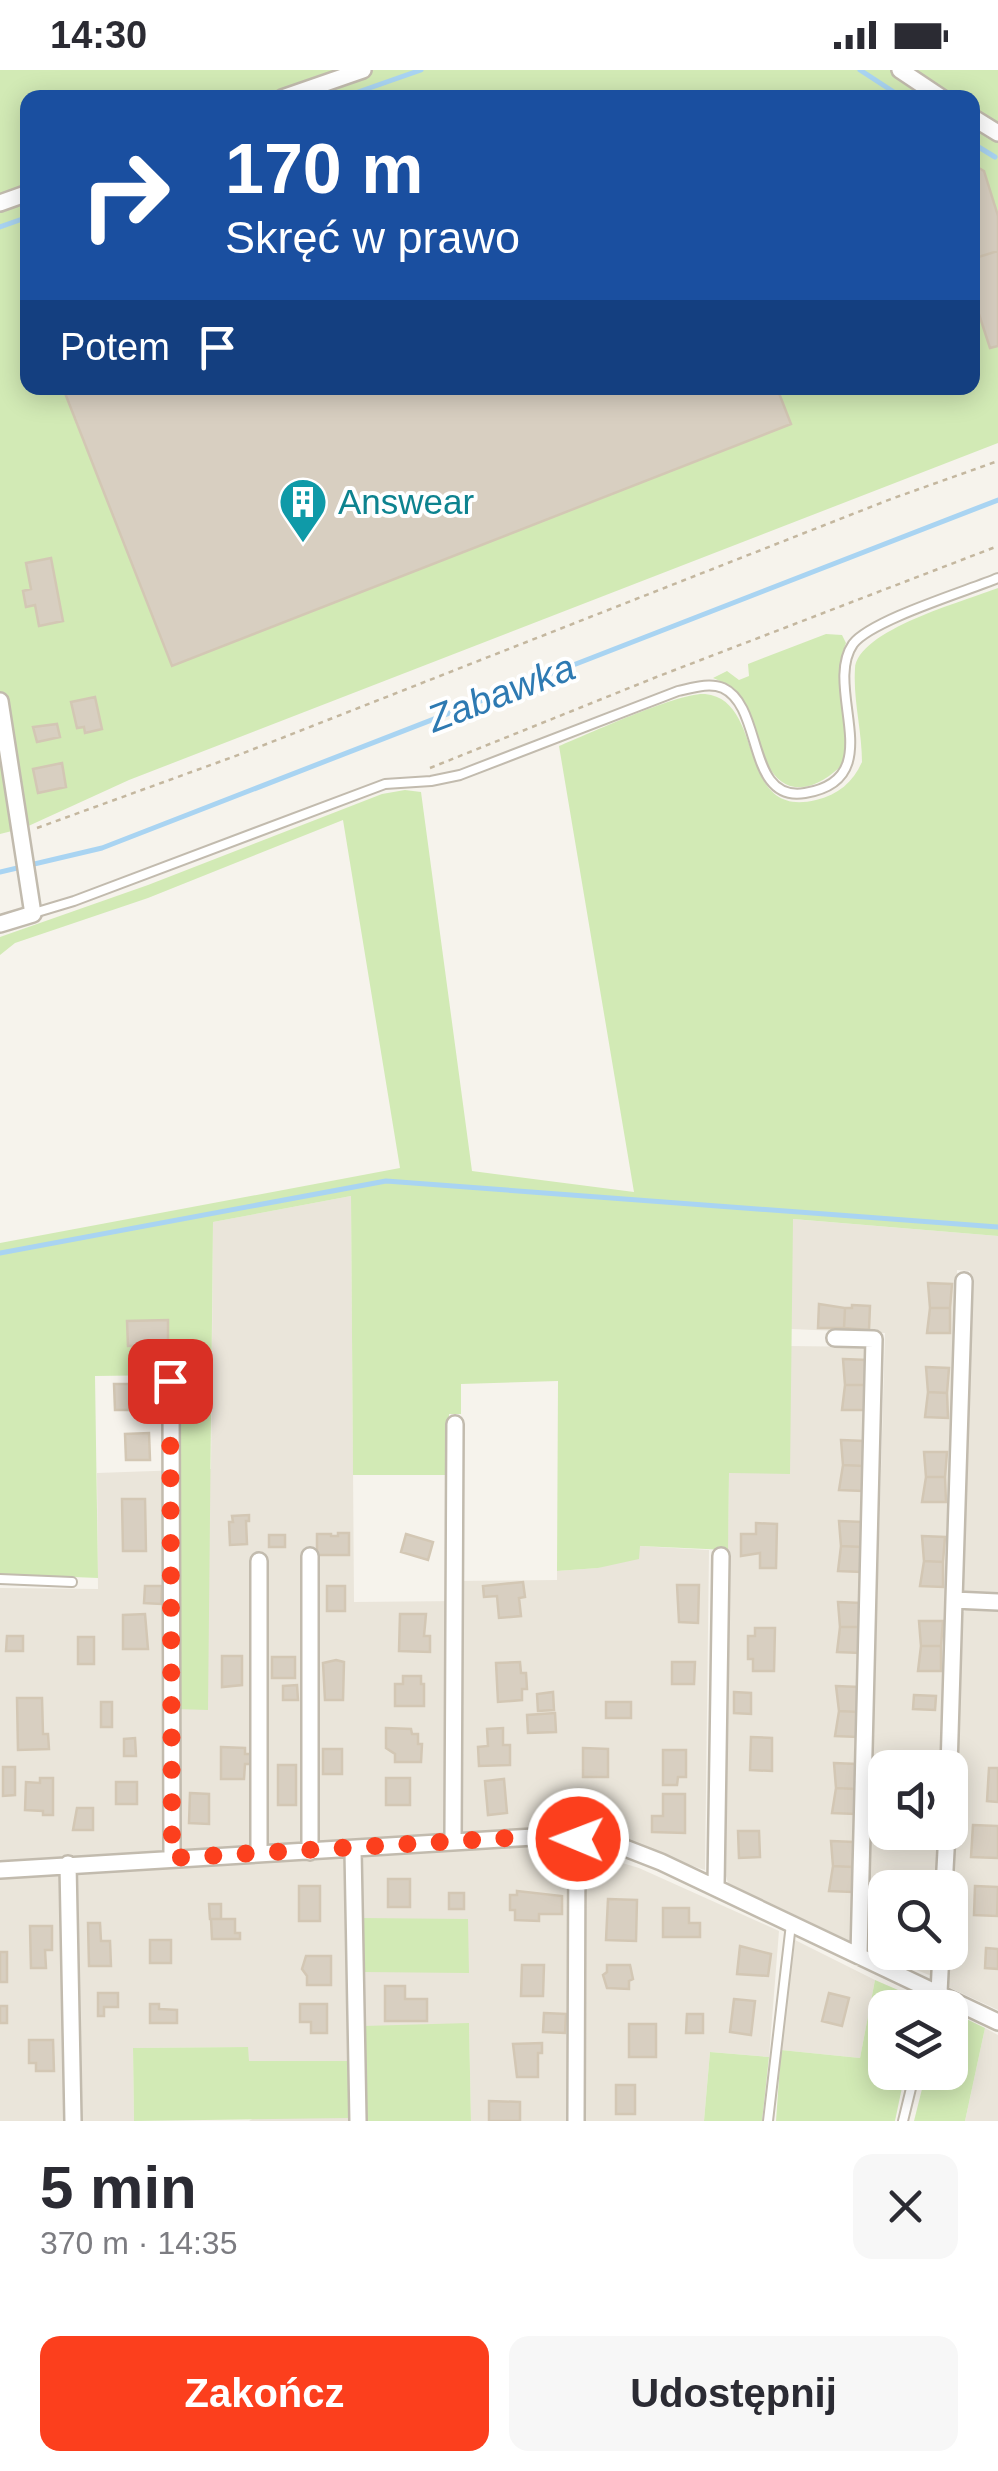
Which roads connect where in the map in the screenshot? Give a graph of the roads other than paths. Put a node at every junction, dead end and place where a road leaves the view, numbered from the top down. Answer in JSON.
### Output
{"nodes":[{"id":1,"x":363,"y":70,"type":"edge"},
{"id":2,"x":900,"y":70,"type":"edge"},
{"id":3,"x":305,"y":90,"type":"edge"},
{"id":4,"x":930,"y":90,"type":"edge"},
{"id":5,"x":998,"y":578,"type":"edge"},
{"id":6,"x":0,"y":701,"type":"edge"},
{"id":7,"x":33,"y":914,"type":"junction"},
{"id":8,"x":0,"y":924,"type":"edge"},
{"id":9,"x":964,"y":1281,"type":"dead end"},
{"id":10,"x":835,"y":1338,"type":"dead end"},
{"id":11,"x":170,"y":1381,"type":"dead end"},
{"id":12,"x":454,"y":1424,"type":"dead end"},
{"id":13,"x":310,"y":1556,"type":"dead end"},
{"id":14,"x":721,"y":1556,"type":"dead end"},
{"id":15,"x":259,"y":1561,"type":"dead end"},
{"id":16,"x":0,"y":1579,"type":"edge"},
{"id":17,"x":72,"y":1582,"type":"dead end"},
{"id":18,"x":954,"y":1600,"type":"junction"},
{"id":19,"x":998,"y":1602,"type":"edge"},
{"id":20,"x":950,"y":1750,"type":"edge"},
{"id":21,"x":578,"y":1839,"type":"junction"},
{"id":22,"x":453,"y":1841,"type":"junction"},
{"id":23,"x":353,"y":1850,"type":"junction"},
{"id":24,"x":310,"y":1852,"type":"junction"},
{"id":25,"x":258,"y":1854,"type":"junction"},
{"id":26,"x":172,"y":1858,"type":"junction"},
{"id":27,"x":68,"y":1864,"type":"junction"},
{"id":28,"x":0,"y":1870,"type":"edge"},
{"id":29,"x":716,"y":1886,"type":"junction"},
{"id":30,"x":791,"y":1924,"type":"junction"},
{"id":31,"x":859,"y":1956,"type":"junction"},
{"id":32,"x":922,"y":1990,"type":"edge"},
{"id":33,"x":968,"y":2010,"type":"edge"},
{"id":34,"x":998,"y":2022,"type":"edge"},
{"id":35,"x":910,"y":2090,"type":"edge"},
{"id":36,"x":73,"y":2121,"type":"edge"},
{"id":37,"x":358,"y":2121,"type":"edge"},
{"id":38,"x":576,"y":2121,"type":"edge"},
{"id":39,"x":768,"y":2121,"type":"edge"},
{"id":40,"x":903,"y":2121,"type":"edge"}],
"edges":[{"from":1,"to":3,"type":"street"},
{"from":2,"to":4,"type":"street"},
{"from":5,"to":7,"type":"lane"},
{"from":6,"to":7,"type":"street"},
{"from":7,"to":8,"type":"street"},
{"from":9,"to":18,"type":"street"},
{"from":10,"to":31,"type":"street"},
{"from":11,"to":26,"type":"street"},
{"from":12,"to":22,"type":"street"},
{"from":13,"to":24,"type":"street"},
{"from":14,"to":29,"type":"street"},
{"from":15,"to":25,"type":"street"},
{"from":16,"to":17,"type":"lane"},
{"from":18,"to":19,"type":"street"},
{"from":18,"to":20,"type":"street"},
{"from":21,"to":22,"type":"street"},
{"from":21,"to":29,"type":"street"},
{"from":21,"to":38,"type":"street"},
{"from":22,"to":23,"type":"street"},
{"from":23,"to":24,"type":"street"},
{"from":23,"to":37,"type":"street"},
{"from":24,"to":25,"type":"street"},
{"from":25,"to":26,"type":"street"},
{"from":26,"to":27,"type":"street"},
{"from":27,"to":28,"type":"street"},
{"from":27,"to":36,"type":"street"},
{"from":29,"to":30,"type":"street"},
{"from":30,"to":31,"type":"street"},
{"from":30,"to":39,"type":"lane"},
{"from":31,"to":32,"type":"street"},
{"from":33,"to":34,"type":"street"},
{"from":35,"to":40,"type":"lane"}]}
